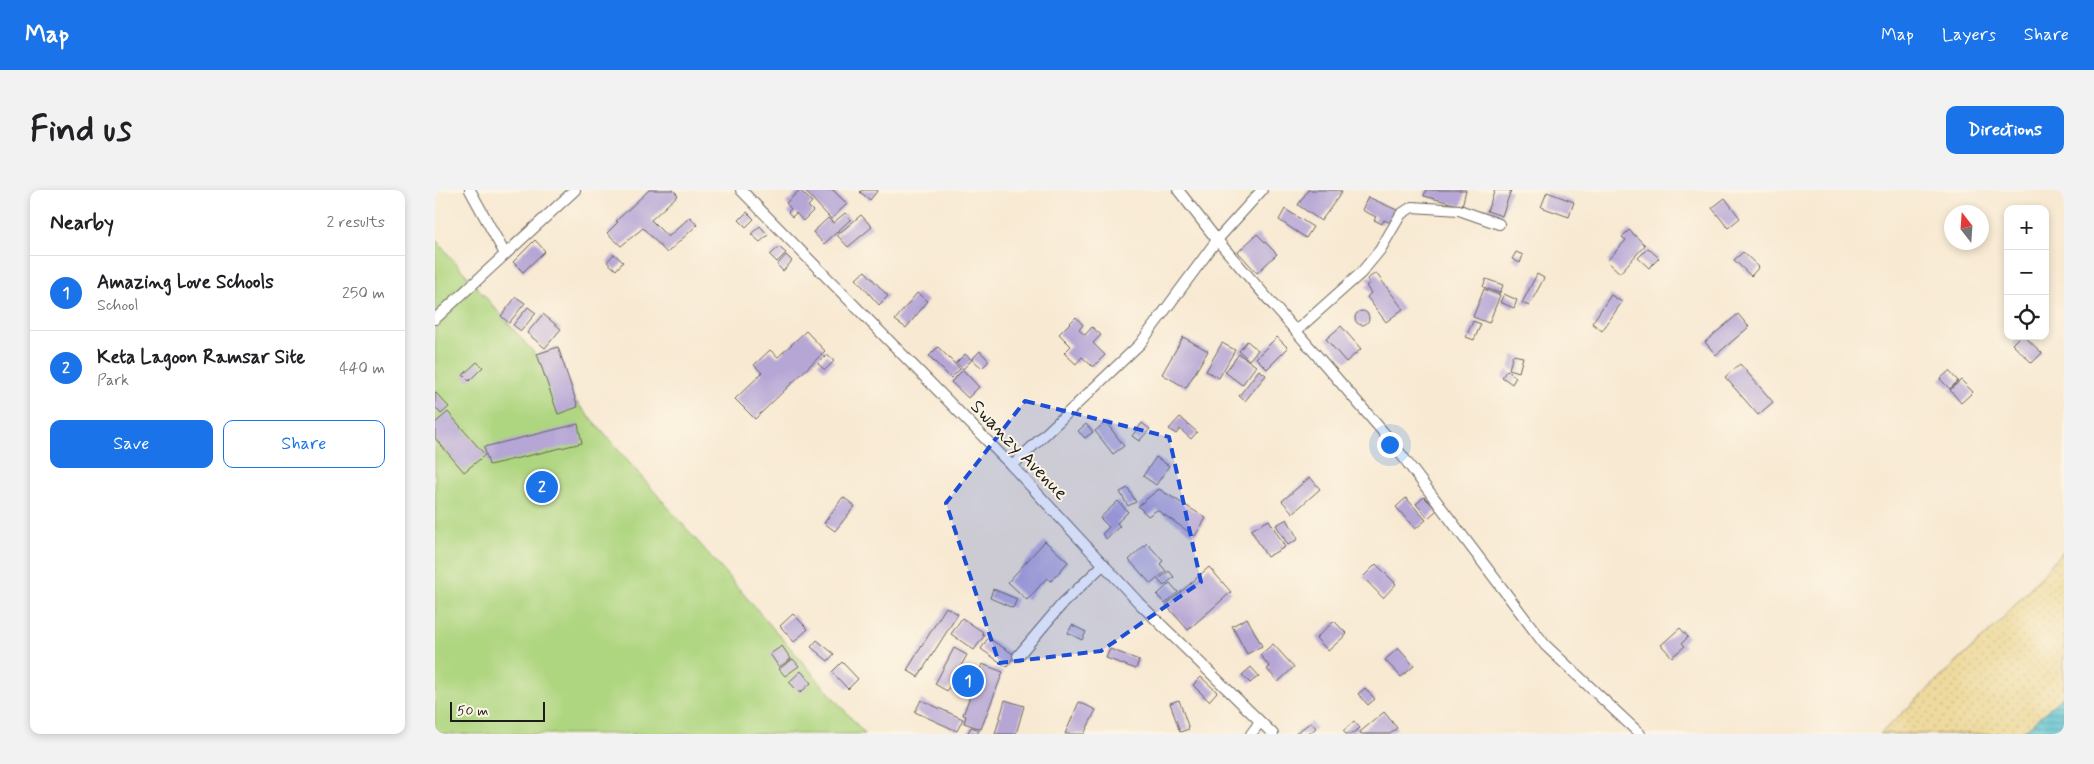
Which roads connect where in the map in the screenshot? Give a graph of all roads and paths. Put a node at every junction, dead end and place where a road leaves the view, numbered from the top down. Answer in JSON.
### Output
{"nodes":[{"id":1,"x":470,"y":190,"type":"edge"},
{"id":2,"x":575,"y":190,"type":"edge"},
{"id":3,"x":741,"y":190,"type":"edge"},
{"id":4,"x":1179,"y":190,"type":"edge"},
{"id":5,"x":1263,"y":190,"type":"edge"},
{"id":6,"x":1499,"y":224,"type":"dead end"},
{"id":7,"x":1217,"y":240,"type":"junction"},
{"id":8,"x":505,"y":254,"type":"junction"},
{"id":9,"x":435,"y":319,"type":"edge"},
{"id":10,"x":1296,"y":331,"type":"junction"},
{"id":11,"x":1012,"y":466,"type":"junction"},
{"id":12,"x":1103,"y":564,"type":"junction"},
{"id":13,"x":1018,"y":656,"type":"dead end"},
{"id":14,"x":1260,"y":722,"type":"junction"},
{"id":15,"x":1251,"y":734,"type":"edge"},
{"id":16,"x":1273,"y":734,"type":"edge"},
{"id":17,"x":1640,"y":734,"type":"edge"}],
"edges":[{"from":1,"to":8,"type":"street"},
{"from":2,"to":8,"type":"street"},
{"from":3,"to":11,"type":"street","name":"Swanzy Avenue"},
{"from":4,"to":7,"type":"street"},
{"from":5,"to":7,"type":"street"},
{"from":6,"to":10,"type":"street"},
{"from":7,"to":10,"type":"street"},
{"from":7,"to":11,"type":"street"},
{"from":8,"to":9,"type":"street"},
{"from":10,"to":17,"type":"street"},
{"from":11,"to":12,"type":"street","name":"Swanzy Avenue"},
{"from":12,"to":13,"type":"street"},
{"from":12,"to":14,"type":"street","name":"Swanzy Avenue"},
{"from":14,"to":15,"type":"street"},
{"from":14,"to":16,"type":"street","name":"Swanzy Avenue"}]}
